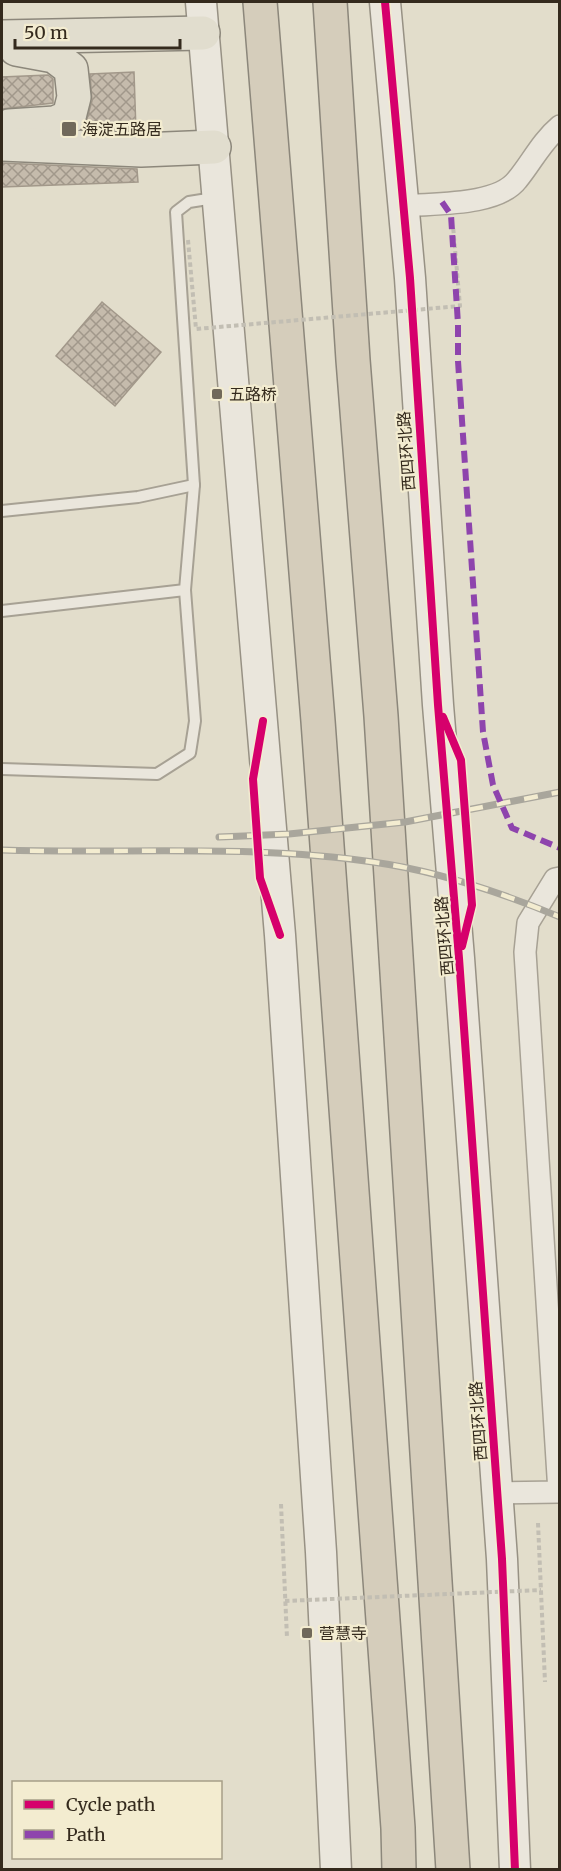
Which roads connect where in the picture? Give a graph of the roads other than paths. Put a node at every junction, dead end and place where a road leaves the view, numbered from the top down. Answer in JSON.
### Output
{"nodes":[{"id":1,"x":260,"y":2,"type":"edge"},
{"id":2,"x":330,"y":2,"type":"edge"},
{"id":3,"x":384,"y":2,"type":"edge"},
{"id":4,"x":202,"y":17,"type":"edge"},
{"id":5,"x":2,"y":37,"type":"edge"},
{"id":6,"x":2,"y":46,"type":"edge"},
{"id":7,"x":2,"y":126,"type":"edge"},
{"id":8,"x":560,"y":126,"type":"edge"},
{"id":9,"x":2,"y":144,"type":"edge"},
{"id":10,"x":214,"y":147,"type":"junction"},
{"id":11,"x":217,"y":197,"type":"junction"},
{"id":12,"x":404,"y":206,"type":"junction"},
{"id":13,"x":194,"y":485,"type":"junction"},
{"id":14,"x":2,"y":511,"type":"edge"},
{"id":15,"x":185,"y":590,"type":"junction"},
{"id":16,"x":2,"y":611,"type":"edge"},
{"id":17,"x":2,"y":769,"type":"edge"},
{"id":18,"x":560,"y":878,"type":"edge"},
{"id":19,"x":497,"y":1493,"type":"junction"},
{"id":20,"x":336,"y":1869,"type":"edge"},
{"id":21,"x":399,"y":1869,"type":"edge"},
{"id":22,"x":453,"y":1869,"type":"edge"},
{"id":23,"x":515,"y":1869,"type":"edge"}],
"edges":[{"from":1,"to":21,"type":"highway"},
{"from":2,"to":22,"type":"highway"},
{"from":3,"to":12,"type":"street","name":"西四环北路"},
{"from":4,"to":5,"type":"main road"},
{"from":4,"to":10,"type":"street"},
{"from":6,"to":7,"type":"main road"},
{"from":8,"to":12,"type":"street"},
{"from":9,"to":10,"type":"main road"},
{"from":10,"to":11,"type":"street"},
{"from":11,"to":13,"type":"lane"},
{"from":11,"to":20,"type":"street"},
{"from":12,"to":19,"type":"street","name":"西四环北路"},
{"from":13,"to":14,"type":"lane"},
{"from":13,"to":15,"type":"lane"},
{"from":15,"to":16,"type":"lane"},
{"from":15,"to":17,"type":"lane"},
{"from":18,"to":19,"type":"street"},
{"from":19,"to":23,"type":"street","name":"西四环北路"}]}
